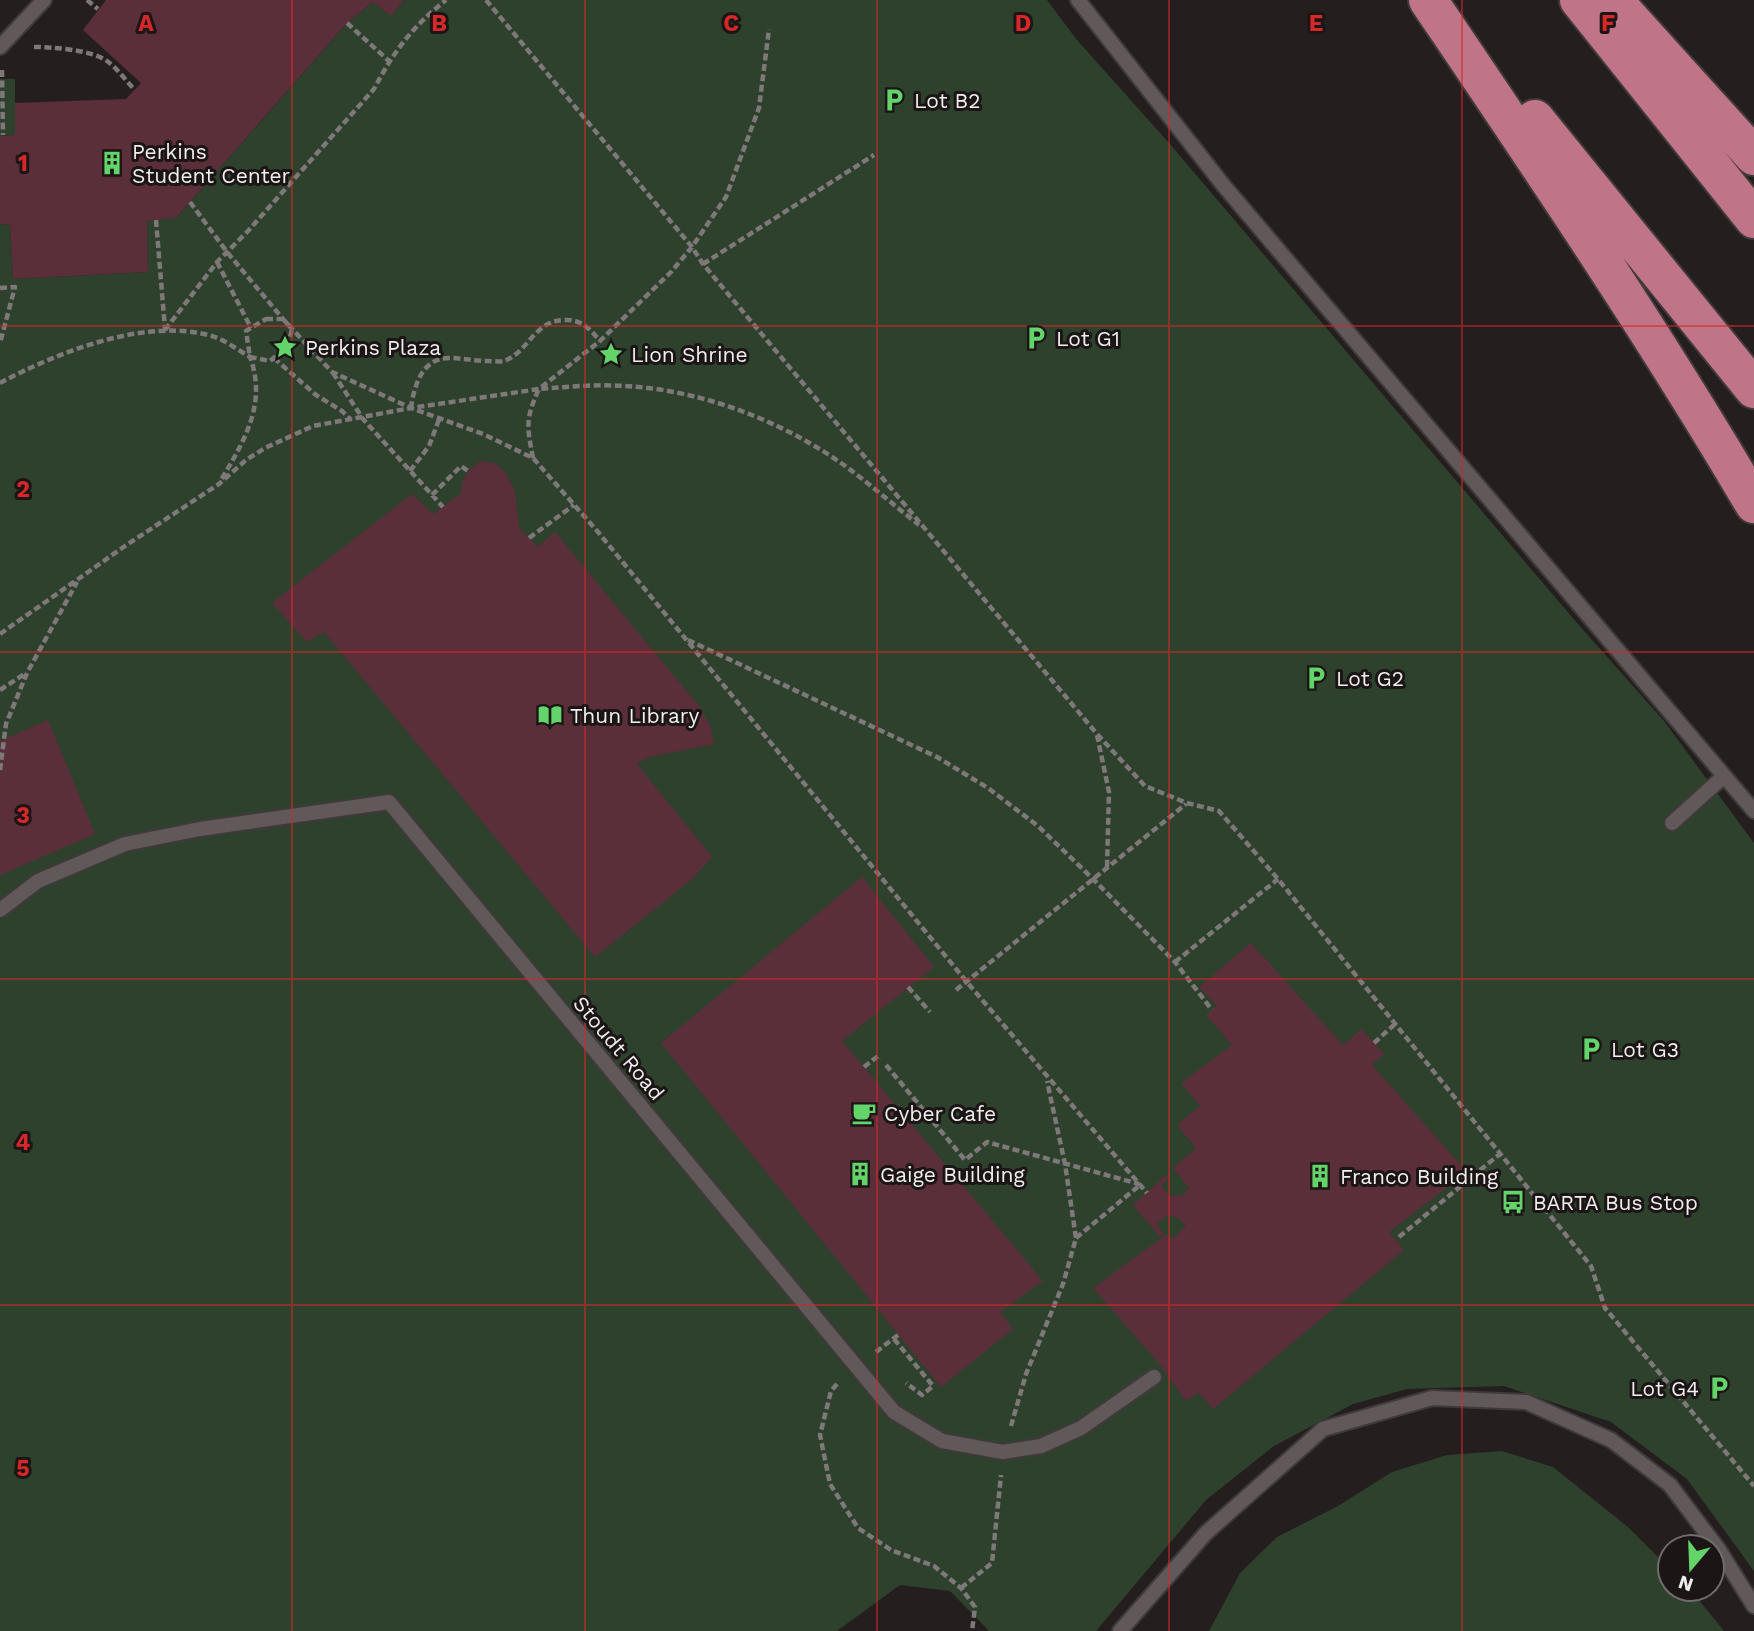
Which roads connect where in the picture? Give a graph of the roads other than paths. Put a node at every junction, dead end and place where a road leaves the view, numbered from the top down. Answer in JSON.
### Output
{"nodes":[{"id":1,"x":44,"y":0,"type":"edge"},
{"id":2,"x":1078,"y":0,"type":"edge"},
{"id":3,"x":1428,"y":0,"type":"edge"},
{"id":4,"x":1440,"y":0,"type":"edge"},
{"id":5,"x":1579,"y":0,"type":"edge"},
{"id":6,"x":1613,"y":0,"type":"edge"},
{"id":7,"x":1,"y":46,"type":"edge"},
{"id":8,"x":1754,"y":156,"type":"edge"},
{"id":9,"x":1754,"y":219,"type":"edge"},
{"id":10,"x":1754,"y":389,"type":"edge"},
{"id":11,"x":1754,"y":505,"type":"edge"},
{"id":12,"x":1724,"y":776,"type":"junction"},
{"id":13,"x":1754,"y":811,"type":"edge"},
{"id":14,"x":1672,"y":823,"type":"dead end"},
{"id":15,"x":0,"y":910,"type":"edge"},
{"id":16,"x":1154,"y":1377,"type":"dead end"},
{"id":17,"x":1754,"y":1606,"type":"edge"},
{"id":18,"x":1120,"y":1631,"type":"edge"}],
"edges":[{"from":1,"to":7,"type":"lane"},
{"from":2,"to":12,"type":"lane"},
{"from":3,"to":11,"type":"highway"},
{"from":4,"to":10,"type":"highway"},
{"from":5,"to":9,"type":"highway"},
{"from":6,"to":8,"type":"highway"},
{"from":12,"to":13,"type":"lane"},
{"from":12,"to":14,"type":"lane"},
{"from":15,"to":16,"type":"lane","name":"Stoudt Road"},
{"from":17,"to":18,"type":"lane"}]}
